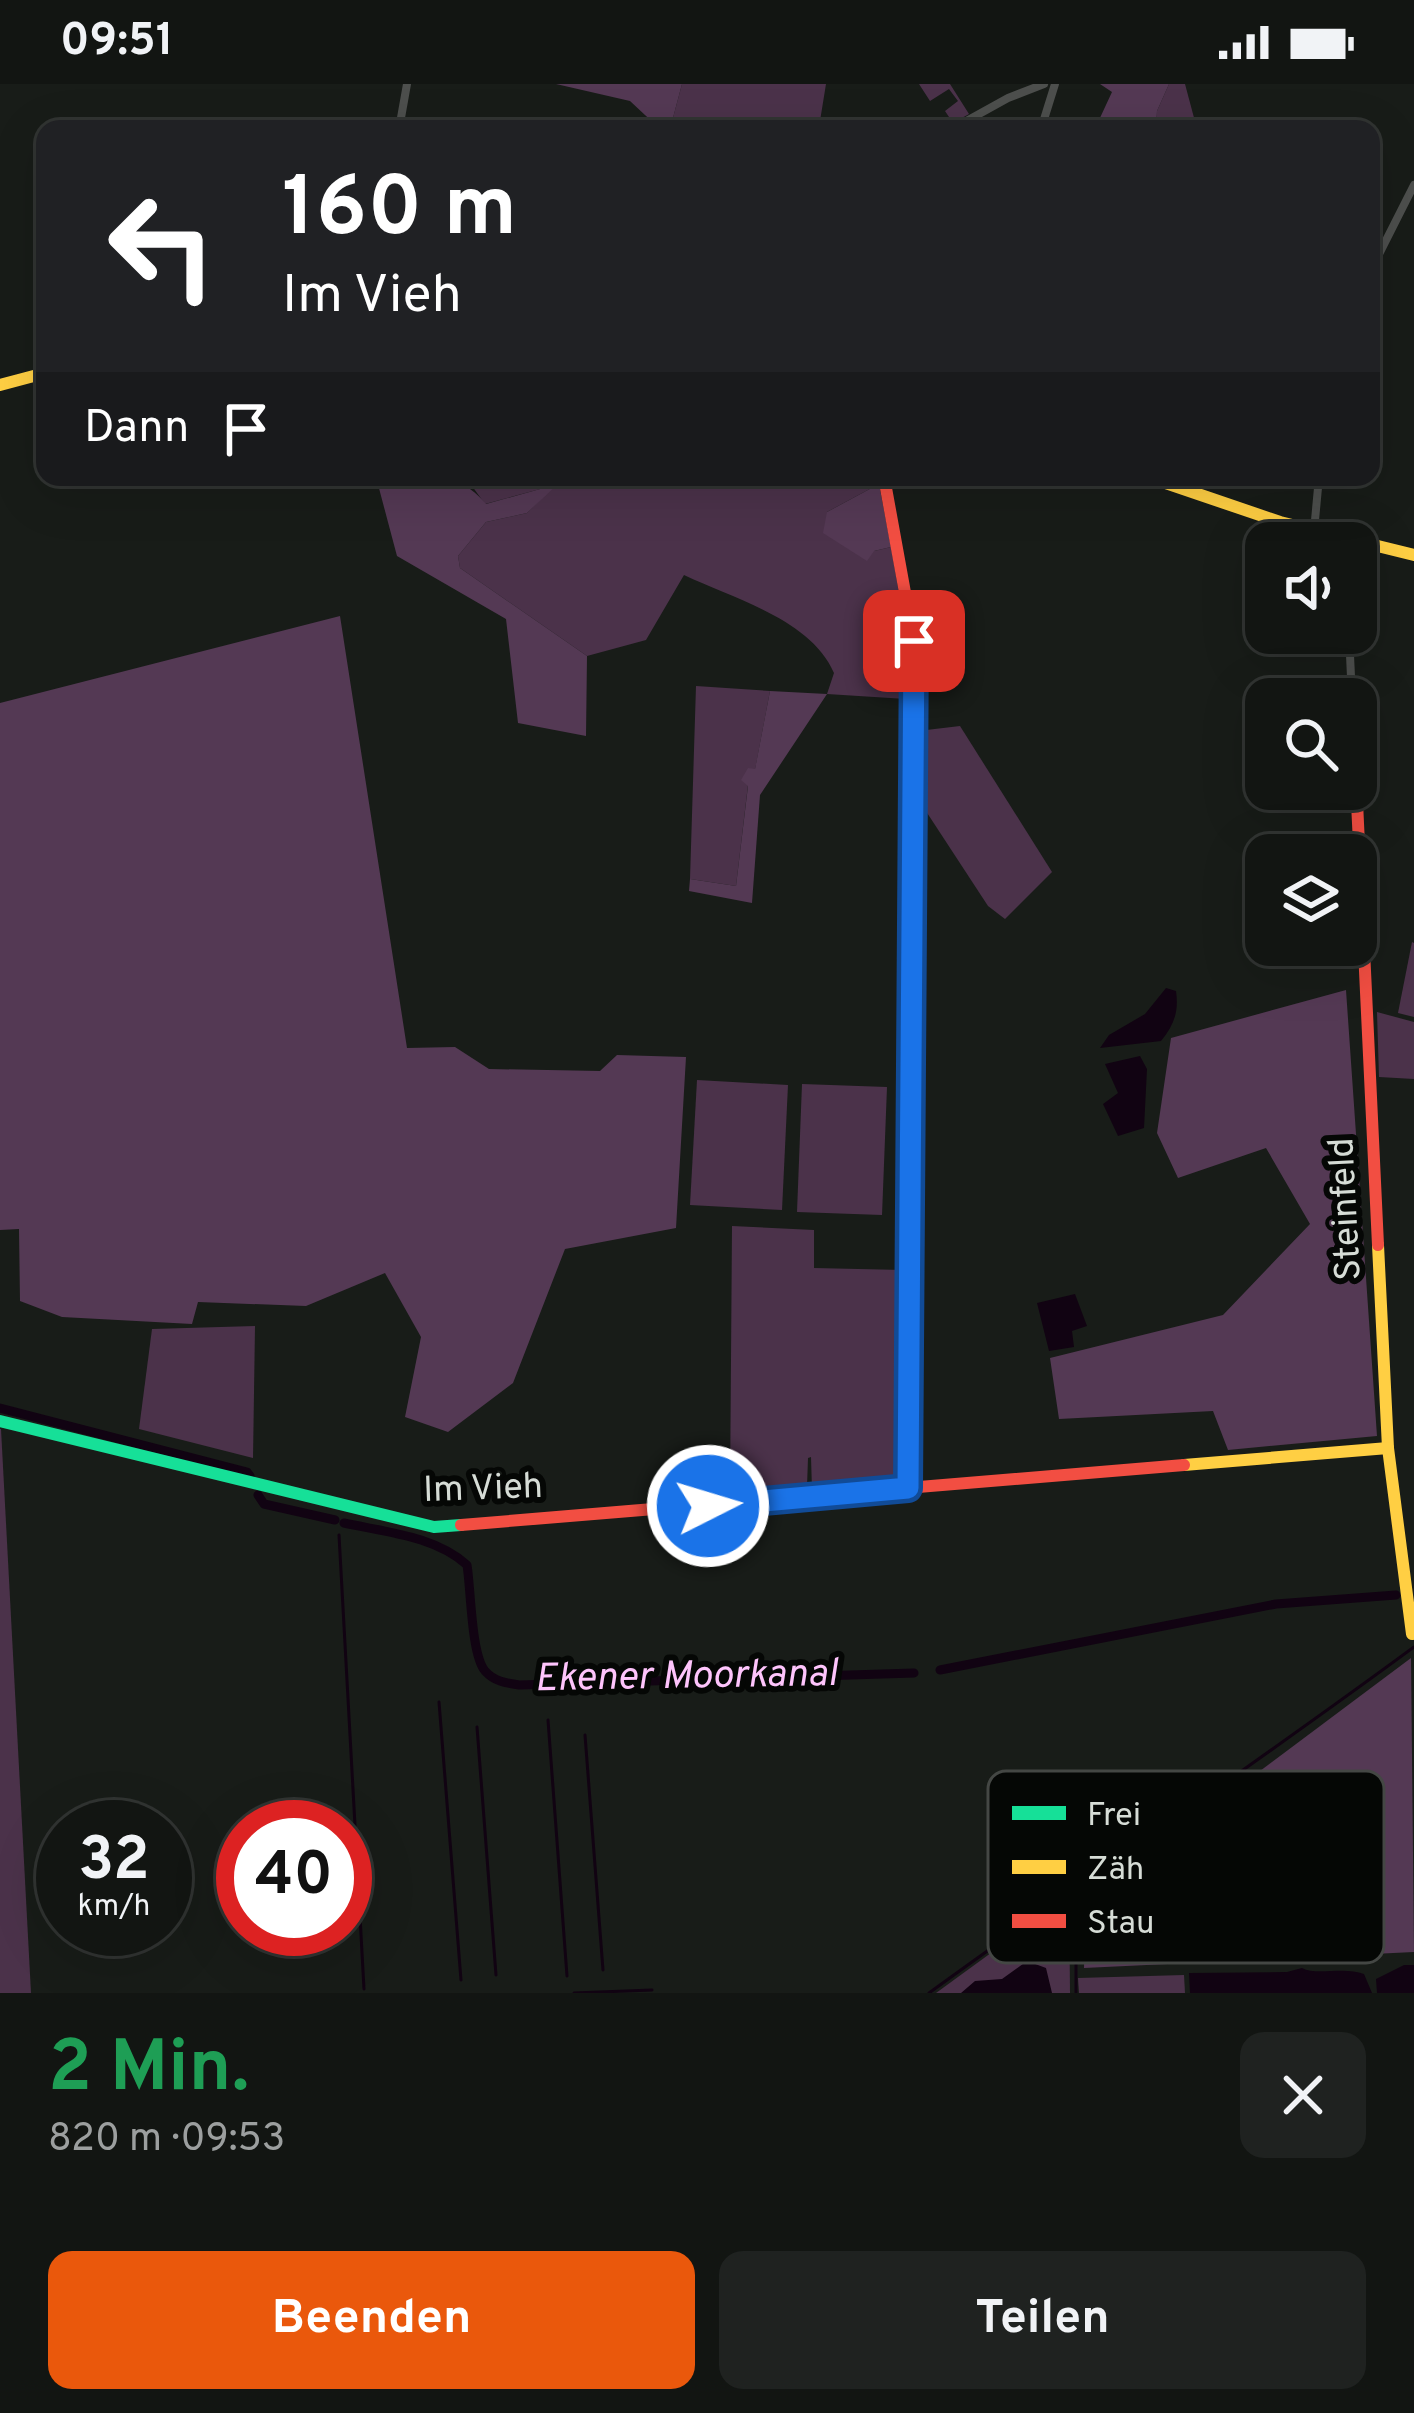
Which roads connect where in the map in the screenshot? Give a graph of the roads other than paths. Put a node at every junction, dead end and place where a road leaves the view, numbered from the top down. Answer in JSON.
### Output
{"nodes":[{"id":1,"x":407,"y":84,"type":"edge"},
{"id":2,"x":1044,"y":84,"type":"edge"},
{"id":3,"x":1055,"y":84,"type":"edge"},
{"id":4,"x":401,"y":120,"type":"edge"},
{"id":5,"x":968,"y":120,"type":"edge"},
{"id":6,"x":1045,"y":120,"type":"edge"},
{"id":7,"x":1414,"y":185,"type":"edge"},
{"id":8,"x":1380,"y":252,"type":"edge"},
{"id":9,"x":36,"y":375,"type":"edge"},
{"id":10,"x":0,"y":385,"type":"edge"},
{"id":11,"x":886,"y":486,"type":"edge"},
{"id":12,"x":1176,"y":486,"type":"edge"},
{"id":13,"x":1318,"y":486,"type":"edge"},
{"id":14,"x":1286,"y":522,"type":"edge"},
{"id":15,"x":1315,"y":522,"type":"edge"},
{"id":16,"x":1377,"y":548,"type":"edge"},
{"id":17,"x":1414,"y":556,"type":"edge"},
{"id":18,"x":1357,"y":810,"type":"edge"},
{"id":19,"x":0,"y":1421,"type":"edge"},
{"id":20,"x":1388,"y":1448,"type":"junction"},
{"id":21,"x":908,"y":1488,"type":"junction"},
{"id":22,"x":1412,"y":1634,"type":"edge"}],
"edges":[{"from":1,"to":4,"type":"street"},
{"from":2,"to":5,"type":"street"},
{"from":3,"to":6,"type":"street"},
{"from":7,"to":8,"type":"street"},
{"from":9,"to":10,"type":"street"},
{"from":11,"to":21,"type":"street"},
{"from":12,"to":14,"type":"street"},
{"from":13,"to":15,"type":"street"},
{"from":16,"to":17,"type":"street"},
{"from":18,"to":20,"type":"street","name":"Steinfeld"},
{"from":19,"to":21,"type":"street","name":"Im Vieh"},
{"from":20,"to":21,"type":"street","name":"Im Vieh"},
{"from":20,"to":22,"type":"street","name":"Steinfeld"}]}
